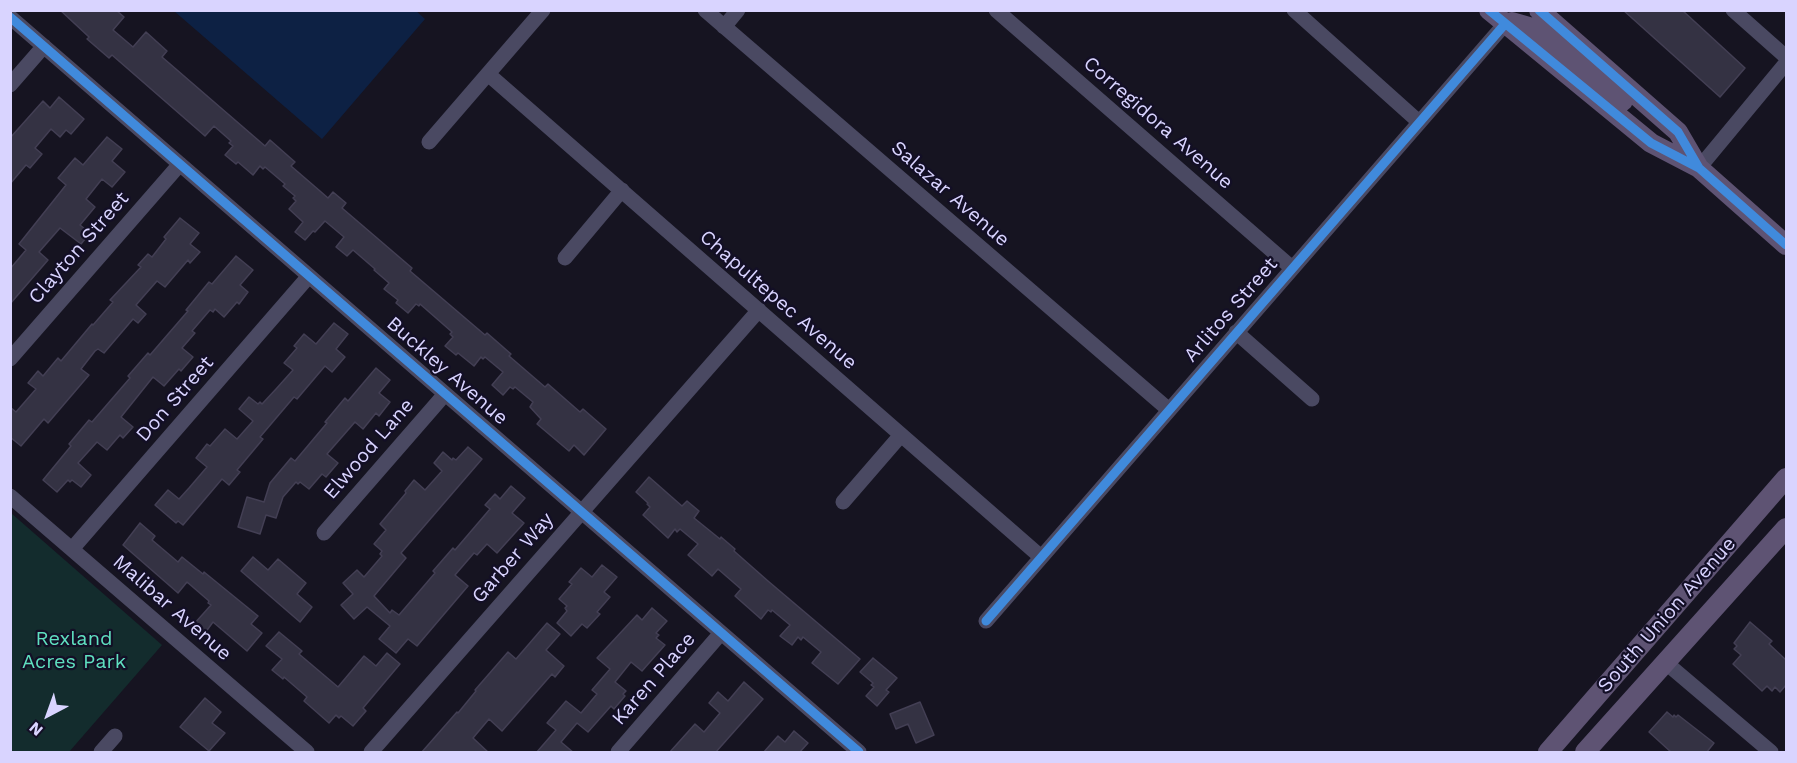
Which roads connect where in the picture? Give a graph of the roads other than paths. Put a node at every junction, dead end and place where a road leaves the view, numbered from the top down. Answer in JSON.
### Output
{"nodes":[{"id":1,"x":543,"y":10,"type":"edge"},
{"id":2,"x":705,"y":10,"type":"edge"},
{"id":3,"x":738,"y":10,"type":"edge"},
{"id":4,"x":996,"y":10,"type":"edge"},
{"id":5,"x":1294,"y":10,"type":"edge"},
{"id":6,"x":1489,"y":10,"type":"edge"},
{"id":7,"x":1539,"y":10,"type":"edge"},
{"id":8,"x":1733,"y":10,"type":"edge"},
{"id":9,"x":10,"y":17,"type":"edge"},
{"id":10,"x":1505,"y":24,"type":"junction"},
{"id":11,"x":724,"y":27,"type":"junction"},
{"id":12,"x":44,"y":46,"type":"junction"},
{"id":13,"x":1786,"y":57,"type":"edge"},
{"id":14,"x":1786,"y":63,"type":"edge"},
{"id":15,"x":489,"y":74,"type":"junction"},
{"id":16,"x":10,"y":85,"type":"edge"},
{"id":17,"x":1419,"y":122,"type":"junction"},
{"id":18,"x":1671,"y":125,"type":"junction"},
{"id":19,"x":429,"y":142,"type":"dead end"},
{"id":20,"x":180,"y":164,"type":"junction"},
{"id":21,"x":1699,"y":168,"type":"junction"},
{"id":22,"x":621,"y":190,"type":"junction"},
{"id":23,"x":1786,"y":245,"type":"edge"},
{"id":24,"x":565,"y":258,"type":"dead end"},
{"id":25,"x":1292,"y":268,"type":"junction"},
{"id":26,"x":309,"y":276,"type":"junction"},
{"id":27,"x":759,"y":310,"type":"junction"},
{"id":28,"x":1236,"y":332,"type":"junction"},
{"id":29,"x":10,"y":359,"type":"edge"},
{"id":30,"x":445,"y":394,"type":"junction"},
{"id":31,"x":1312,"y":399,"type":"dead end"},
{"id":32,"x":1168,"y":410,"type":"junction"},
{"id":33,"x":901,"y":435,"type":"junction"},
{"id":34,"x":1786,"y":478,"type":"edge"},
{"id":35,"x":10,"y":496,"type":"edge"},
{"id":36,"x":843,"y":502,"type":"dead end"},
{"id":37,"x":581,"y":511,"type":"junction"},
{"id":38,"x":1786,"y":528,"type":"edge"},
{"id":39,"x":324,"y":533,"type":"dead end"},
{"id":40,"x":72,"y":549,"type":"junction"},
{"id":41,"x":1041,"y":557,"type":"junction"},
{"id":42,"x":986,"y":621,"type":"dead end"},
{"id":43,"x":721,"y":633,"type":"junction"},
{"id":44,"x":1665,"y":662,"type":"junction"},
{"id":45,"x":115,"y":736,"type":"dead end"},
{"id":46,"x":101,"y":753,"type":"edge"},
{"id":47,"x":307,"y":753,"type":"edge"},
{"id":48,"x":371,"y":753,"type":"edge"},
{"id":49,"x":618,"y":753,"type":"edge"},
{"id":50,"x":859,"y":753,"type":"edge"},
{"id":51,"x":1548,"y":753,"type":"edge"},
{"id":52,"x":1585,"y":753,"type":"edge"},
{"id":53,"x":1771,"y":753,"type":"edge"}],
"edges":[{"from":1,"to":15,"type":"street"},
{"from":2,"to":11,"type":"street","name":"Salazar Avenue"},
{"from":3,"to":11,"type":"street"},
{"from":4,"to":25,"type":"street","name":"Corregidora Avenue"},
{"from":5,"to":17,"type":"street"},
{"from":6,"to":10,"type":"main road"},
{"from":7,"to":18,"type":"main road"},
{"from":8,"to":13,"type":"street"},
{"from":9,"to":12,"type":"street","name":"Buckley Avenue"},
{"from":10,"to":17,"type":"street","name":"Arlitos Street"},
{"from":10,"to":18,"type":"main road"},
{"from":10,"to":21,"type":"main road"},
{"from":11,"to":32,"type":"street","name":"Salazar Avenue"},
{"from":12,"to":16,"type":"street"},
{"from":12,"to":20,"type":"street","name":"Buckley Avenue"},
{"from":14,"to":21,"type":"street"},
{"from":15,"to":19,"type":"street"},
{"from":15,"to":22,"type":"street","name":"Chapultepec Avenue"},
{"from":17,"to":25,"type":"street","name":"Arlitos Street"},
{"from":18,"to":21,"type":"main road"},
{"from":20,"to":26,"type":"street","name":"Buckley Avenue"},
{"from":20,"to":29,"type":"street","name":"Clayton Street"},
{"from":21,"to":23,"type":"main road"},
{"from":22,"to":24,"type":"street"},
{"from":22,"to":27,"type":"street","name":"Chapultepec Avenue"},
{"from":25,"to":28,"type":"street","name":"Arlitos Street"},
{"from":26,"to":30,"type":"street","name":"Buckley Avenue"},
{"from":26,"to":40,"type":"street","name":"Don Street"},
{"from":27,"to":33,"type":"street","name":"Chapultepec Avenue"},
{"from":27,"to":37,"type":"street","name":"Garber Way"},
{"from":28,"to":31,"type":"street"},
{"from":28,"to":32,"type":"street","name":"Arlitos Street"},
{"from":30,"to":37,"type":"street","name":"Buckley Avenue"},
{"from":30,"to":39,"type":"street","name":"Elwood Lane"},
{"from":32,"to":41,"type":"street","name":"Arlitos Street"},
{"from":33,"to":36,"type":"street"},
{"from":33,"to":41,"type":"street","name":"Chapultepec Avenue"},
{"from":34,"to":51,"type":"main road","name":"South Union Avenue"},
{"from":35,"to":40,"type":"street","name":"Malibar Avenue"},
{"from":37,"to":43,"type":"street","name":"Buckley Avenue"},
{"from":37,"to":48,"type":"street","name":"Garber Way"},
{"from":38,"to":44,"type":"main road","name":"South Union Avenue"},
{"from":40,"to":47,"type":"street","name":"Malibar Avenue"},
{"from":41,"to":42,"type":"street","name":"Arlitos Street"},
{"from":43,"to":49,"type":"street","name":"Karen Place"},
{"from":43,"to":50,"type":"street","name":"Buckley Avenue"},
{"from":44,"to":52,"type":"main road","name":"South Union Avenue"},
{"from":44,"to":53,"type":"street"},
{"from":45,"to":46,"type":"street"}]}
